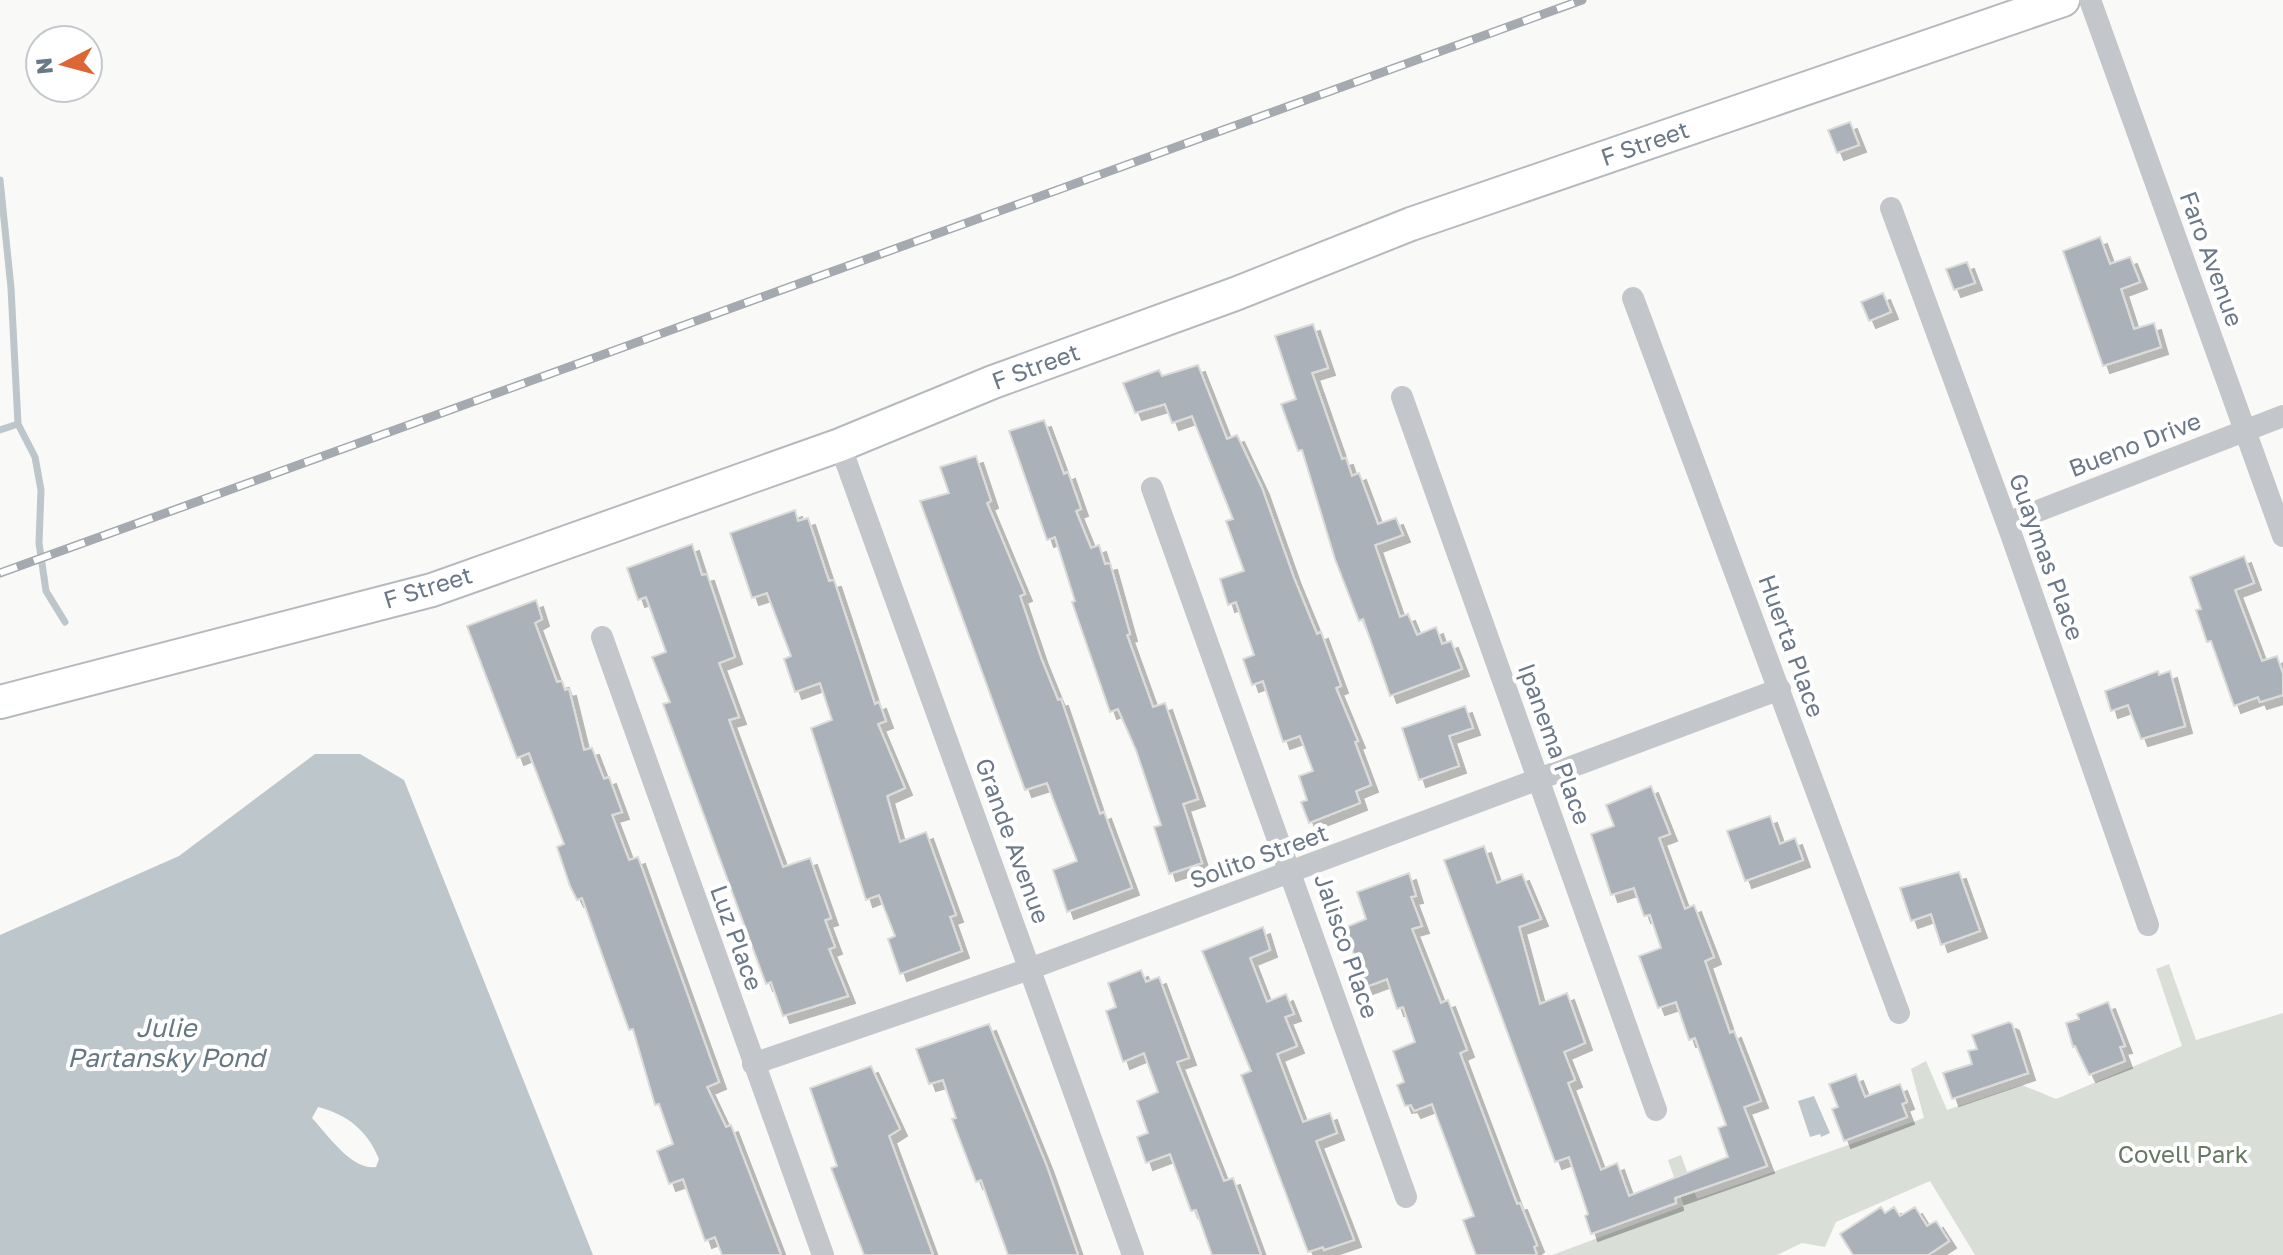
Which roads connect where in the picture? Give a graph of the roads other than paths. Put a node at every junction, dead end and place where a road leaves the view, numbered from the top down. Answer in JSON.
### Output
{"nodes":[{"id":1,"x":2063,"y":0,"type":"edge"},
{"id":2,"x":2090,"y":0,"type":"edge"},
{"id":3,"x":1891,"y":208,"type":"dead end"},
{"id":4,"x":1633,"y":298,"type":"dead end"},
{"id":5,"x":1402,"y":397,"type":"dead end"},
{"id":6,"x":2283,"y":416,"type":"edge"},
{"id":7,"x":2245,"y":430,"type":"junction"},
{"id":8,"x":840,"y":445,"type":"junction"},
{"id":9,"x":1152,"y":488,"type":"dead end"},
{"id":10,"x":2007,"y":523,"type":"junction"},
{"id":11,"x":2283,"y":536,"type":"edge"},
{"id":12,"x":602,"y":637,"type":"dead end"},
{"id":13,"x":1780,"y":689,"type":"junction"},
{"id":14,"x":0,"y":702,"type":"edge"},
{"id":15,"x":1539,"y":781,"type":"junction"},
{"id":16,"x":1292,"y":872,"type":"junction"},
{"id":17,"x":2148,"y":925,"type":"dead end"},
{"id":18,"x":1032,"y":968,"type":"junction"},
{"id":19,"x":1899,"y":1013,"type":"dead end"},
{"id":20,"x":753,"y":1064,"type":"junction"},
{"id":21,"x":1656,"y":1110,"type":"dead end"},
{"id":22,"x":1406,"y":1197,"type":"dead end"},
{"id":23,"x":823,"y":1255,"type":"edge"},
{"id":24,"x":1133,"y":1255,"type":"edge"}],
"edges":[{"from":1,"to":8,"type":"street","name":"F Street"},
{"from":2,"to":7,"type":"street","name":"Faro Avenue"},
{"from":3,"to":10,"type":"street","name":"Guaymas Place"},
{"from":4,"to":13,"type":"street","name":"Huerta Place"},
{"from":5,"to":15,"type":"street","name":"Ipanema Place"},
{"from":6,"to":7,"type":"street","name":"Bueno Drive"},
{"from":7,"to":10,"type":"street","name":"Bueno Drive"},
{"from":7,"to":11,"type":"street","name":"Faro Avenue"},
{"from":8,"to":14,"type":"street","name":"F Street"},
{"from":8,"to":18,"type":"street","name":"Grande Avenue"},
{"from":9,"to":16,"type":"street","name":"Jalisco Place"},
{"from":10,"to":17,"type":"street","name":"Guaymas Place"},
{"from":12,"to":20,"type":"street","name":"Luz Place"},
{"from":13,"to":15,"type":"street","name":"Solito Street"},
{"from":13,"to":19,"type":"street","name":"Huerta Place"},
{"from":15,"to":16,"type":"street","name":"Solito Street"},
{"from":15,"to":21,"type":"street","name":"Ipanema Place"},
{"from":16,"to":18,"type":"street","name":"Solito Street"},
{"from":16,"to":22,"type":"street","name":"Jalisco Place"},
{"from":18,"to":20,"type":"street","name":"Solito Street"},
{"from":18,"to":24,"type":"street","name":"Grande Avenue"},
{"from":20,"to":23,"type":"street","name":"Luz Place"}]}
